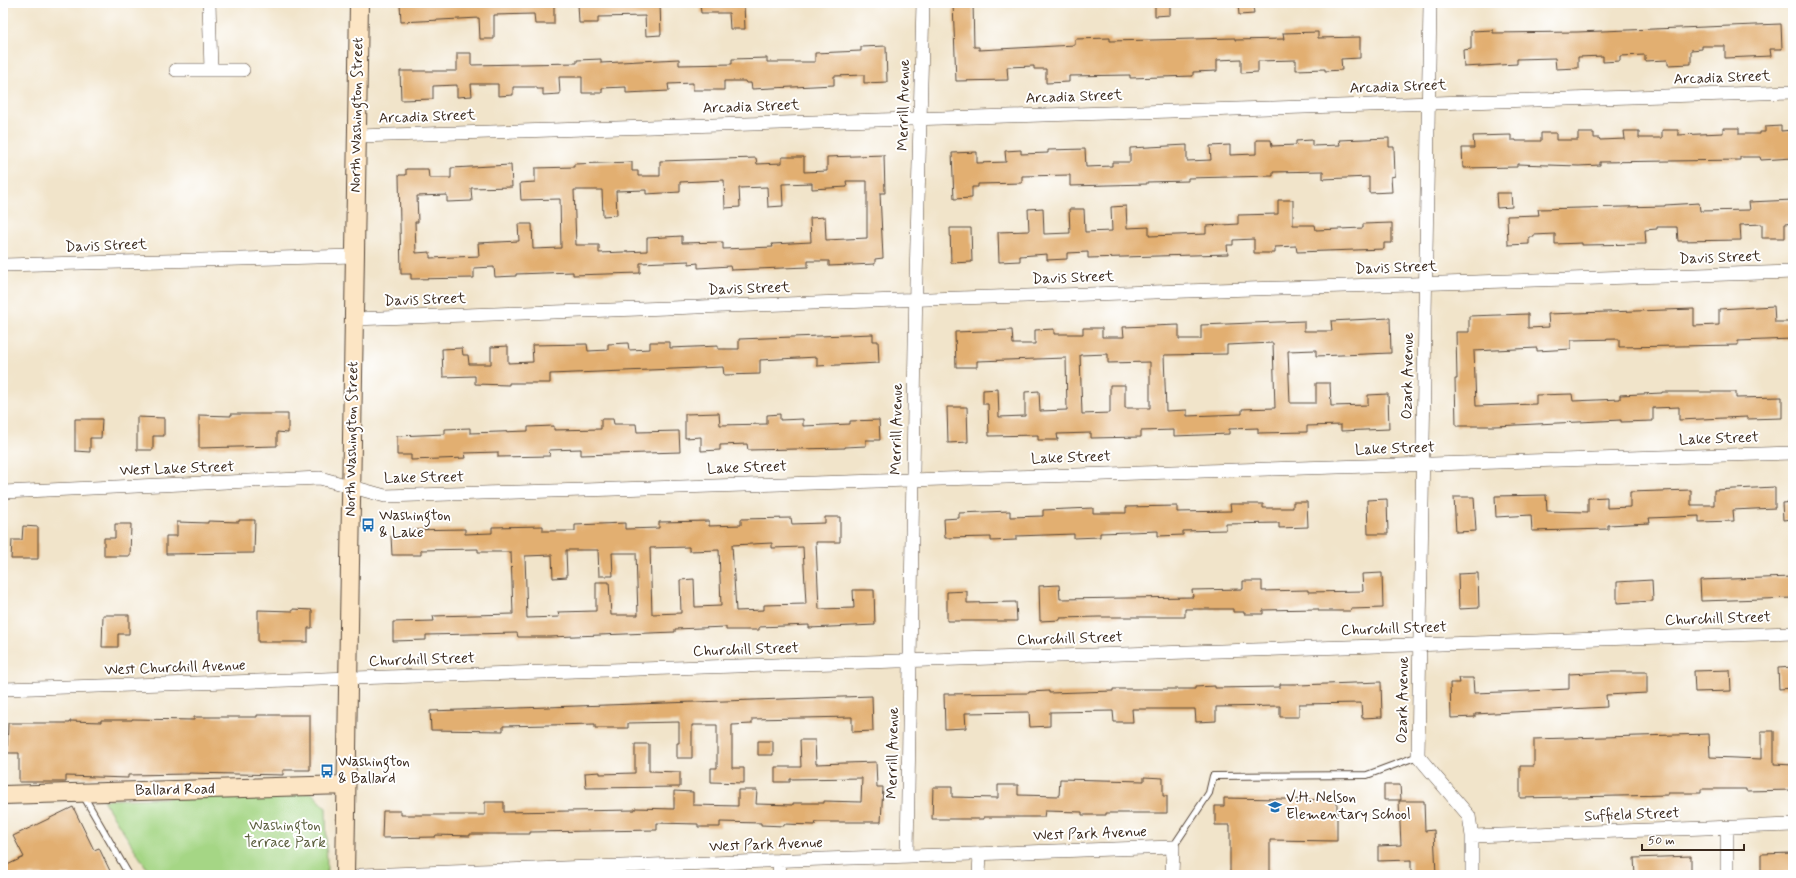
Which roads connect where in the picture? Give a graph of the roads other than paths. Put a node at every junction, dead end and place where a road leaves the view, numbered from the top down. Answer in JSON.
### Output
{"nodes":[{"id":1,"x":209,"y":3,"type":"edge"},
{"id":2,"x":359,"y":3,"type":"edge"},
{"id":3,"x":923,"y":3,"type":"edge"},
{"id":4,"x":1430,"y":3,"type":"edge"},
{"id":5,"x":176,"y":70,"type":"dead end"},
{"id":6,"x":210,"y":70,"type":"junction"},
{"id":7,"x":243,"y":70,"type":"dead end"},
{"id":8,"x":1793,"y":92,"type":"edge"},
{"id":9,"x":1428,"y":102,"type":"junction"},
{"id":10,"x":919,"y":118,"type":"junction"},
{"id":11,"x":357,"y":136,"type":"junction"},
{"id":12,"x":355,"y":256,"type":"junction"},
{"id":13,"x":3,"y":265,"type":"edge"},
{"id":14,"x":1793,"y":272,"type":"edge"},
{"id":15,"x":1426,"y":283,"type":"junction"},
{"id":16,"x":916,"y":299,"type":"junction"},
{"id":17,"x":353,"y":319,"type":"junction"},
{"id":18,"x":1793,"y":453,"type":"edge"},
{"id":19,"x":1422,"y":464,"type":"junction"},
{"id":20,"x":913,"y":479,"type":"junction"},
{"id":21,"x":351,"y":487,"type":"junction"},
{"id":22,"x":3,"y":492,"type":"edge"},
{"id":23,"x":1793,"y":633,"type":"edge"},
{"id":24,"x":1420,"y":644,"type":"junction"},
{"id":25,"x":910,"y":660,"type":"junction"},
{"id":26,"x":348,"y":679,"type":"junction"},
{"id":27,"x":3,"y":689,"type":"edge"},
{"id":28,"x":1418,"y":756,"type":"junction"},
{"id":29,"x":346,"y":785,"type":"junction"},
{"id":30,"x":82,"y":792,"type":"junction"},
{"id":31,"x":3,"y":794,"type":"edge"},
{"id":32,"x":1793,"y":825,"type":"edge"},
{"id":33,"x":1727,"y":828,"type":"junction"},
{"id":34,"x":1472,"y":836,"type":"junction"},
{"id":35,"x":1173,"y":846,"type":"junction"},
{"id":36,"x":980,"y":854,"type":"junction"},
{"id":37,"x":907,"y":856,"type":"junction"},
{"id":38,"x":780,"y":860,"type":"junction"},
{"id":39,"x":584,"y":871,"type":"edge"},
{"id":40,"x":481,"y":873,"type":"edge"},
{"id":41,"x":129,"y":875,"type":"edge"},
{"id":42,"x":345,"y":875,"type":"edge"},
{"id":43,"x":361,"y":875,"type":"edge"},
{"id":44,"x":779,"y":875,"type":"edge"},
{"id":45,"x":980,"y":875,"type":"edge"},
{"id":46,"x":1172,"y":875,"type":"edge"},
{"id":47,"x":1472,"y":875,"type":"edge"},
{"id":48,"x":1727,"y":875,"type":"edge"}],
"edges":[{"from":1,"to":6,"type":"street"},
{"from":2,"to":11,"type":"street","name":"North Washington Street"},
{"from":3,"to":10,"type":"street","name":"Merrill Avenue"},
{"from":4,"to":9,"type":"street","name":"Ozark Avenue"},
{"from":5,"to":6,"type":"street"},
{"from":6,"to":7,"type":"street"},
{"from":8,"to":9,"type":"street","name":"Arcadia Street"},
{"from":9,"to":10,"type":"street","name":"Arcadia Street"},
{"from":9,"to":15,"type":"street","name":"Ozark Avenue"},
{"from":10,"to":11,"type":"street","name":"Arcadia Street"},
{"from":10,"to":16,"type":"street","name":"Merrill Avenue"},
{"from":11,"to":12,"type":"street","name":"North Washington Street"},
{"from":12,"to":13,"type":"street","name":"Davis Street"},
{"from":12,"to":17,"type":"street","name":"North Washington Street"},
{"from":14,"to":15,"type":"street","name":"Davis Street"},
{"from":15,"to":16,"type":"street","name":"Davis Street"},
{"from":15,"to":19,"type":"street","name":"Ozark Avenue"},
{"from":16,"to":17,"type":"street","name":"Davis Street"},
{"from":16,"to":20,"type":"street","name":"Merrill Avenue"},
{"from":17,"to":21,"type":"street","name":"North Washington Street"},
{"from":18,"to":19,"type":"street","name":"Lake Street"},
{"from":19,"to":20,"type":"street","name":"Lake Street"},
{"from":19,"to":24,"type":"street","name":"Ozark Avenue"},
{"from":20,"to":21,"type":"street","name":"Lake Street"},
{"from":20,"to":25,"type":"street","name":"Merrill Avenue"},
{"from":21,"to":22,"type":"street","name":"West Lake Street"},
{"from":21,"to":26,"type":"street","name":"North Washington Street"},
{"from":23,"to":24,"type":"street","name":"Churchill Street"},
{"from":24,"to":25,"type":"street","name":"Churchill Street"},
{"from":24,"to":28,"type":"street","name":"Ozark Avenue"},
{"from":25,"to":26,"type":"street","name":"Churchill Street"},
{"from":25,"to":37,"type":"street","name":"Merrill Avenue"},
{"from":26,"to":27,"type":"street","name":"West Churchill Avenue"},
{"from":26,"to":29,"type":"street","name":"North Washington Street"},
{"from":28,"to":34,"type":"street","name":"Ozark Avenue"},
{"from":28,"to":35,"type":"lane"},
{"from":29,"to":30,"type":"street","name":"Ballard Road"},
{"from":29,"to":42,"type":"street","name":"North Washington Street"},
{"from":30,"to":31,"type":"street","name":"Ballard Road"},
{"from":30,"to":41,"type":"lane"},
{"from":32,"to":33,"type":"street","name":"Suffield Street"},
{"from":33,"to":34,"type":"street","name":"Suffield Street"},
{"from":33,"to":48,"type":"street"},
{"from":34,"to":47,"type":"street","name":"Ozark Avenue"},
{"from":35,"to":36,"type":"street","name":"West Park Avenue"},
{"from":35,"to":46,"type":"street"},
{"from":36,"to":37,"type":"street","name":"West Park Avenue"},
{"from":36,"to":45,"type":"street"},
{"from":37,"to":38,"type":"street","name":"West Park Avenue"},
{"from":38,"to":39,"type":"street","name":"West Park Avenue"},
{"from":38,"to":44,"type":"street"},
{"from":39,"to":40,"type":"street","name":"West Park Avenue"},
{"from":40,"to":43,"type":"street","name":"West Park Avenue"}]}
